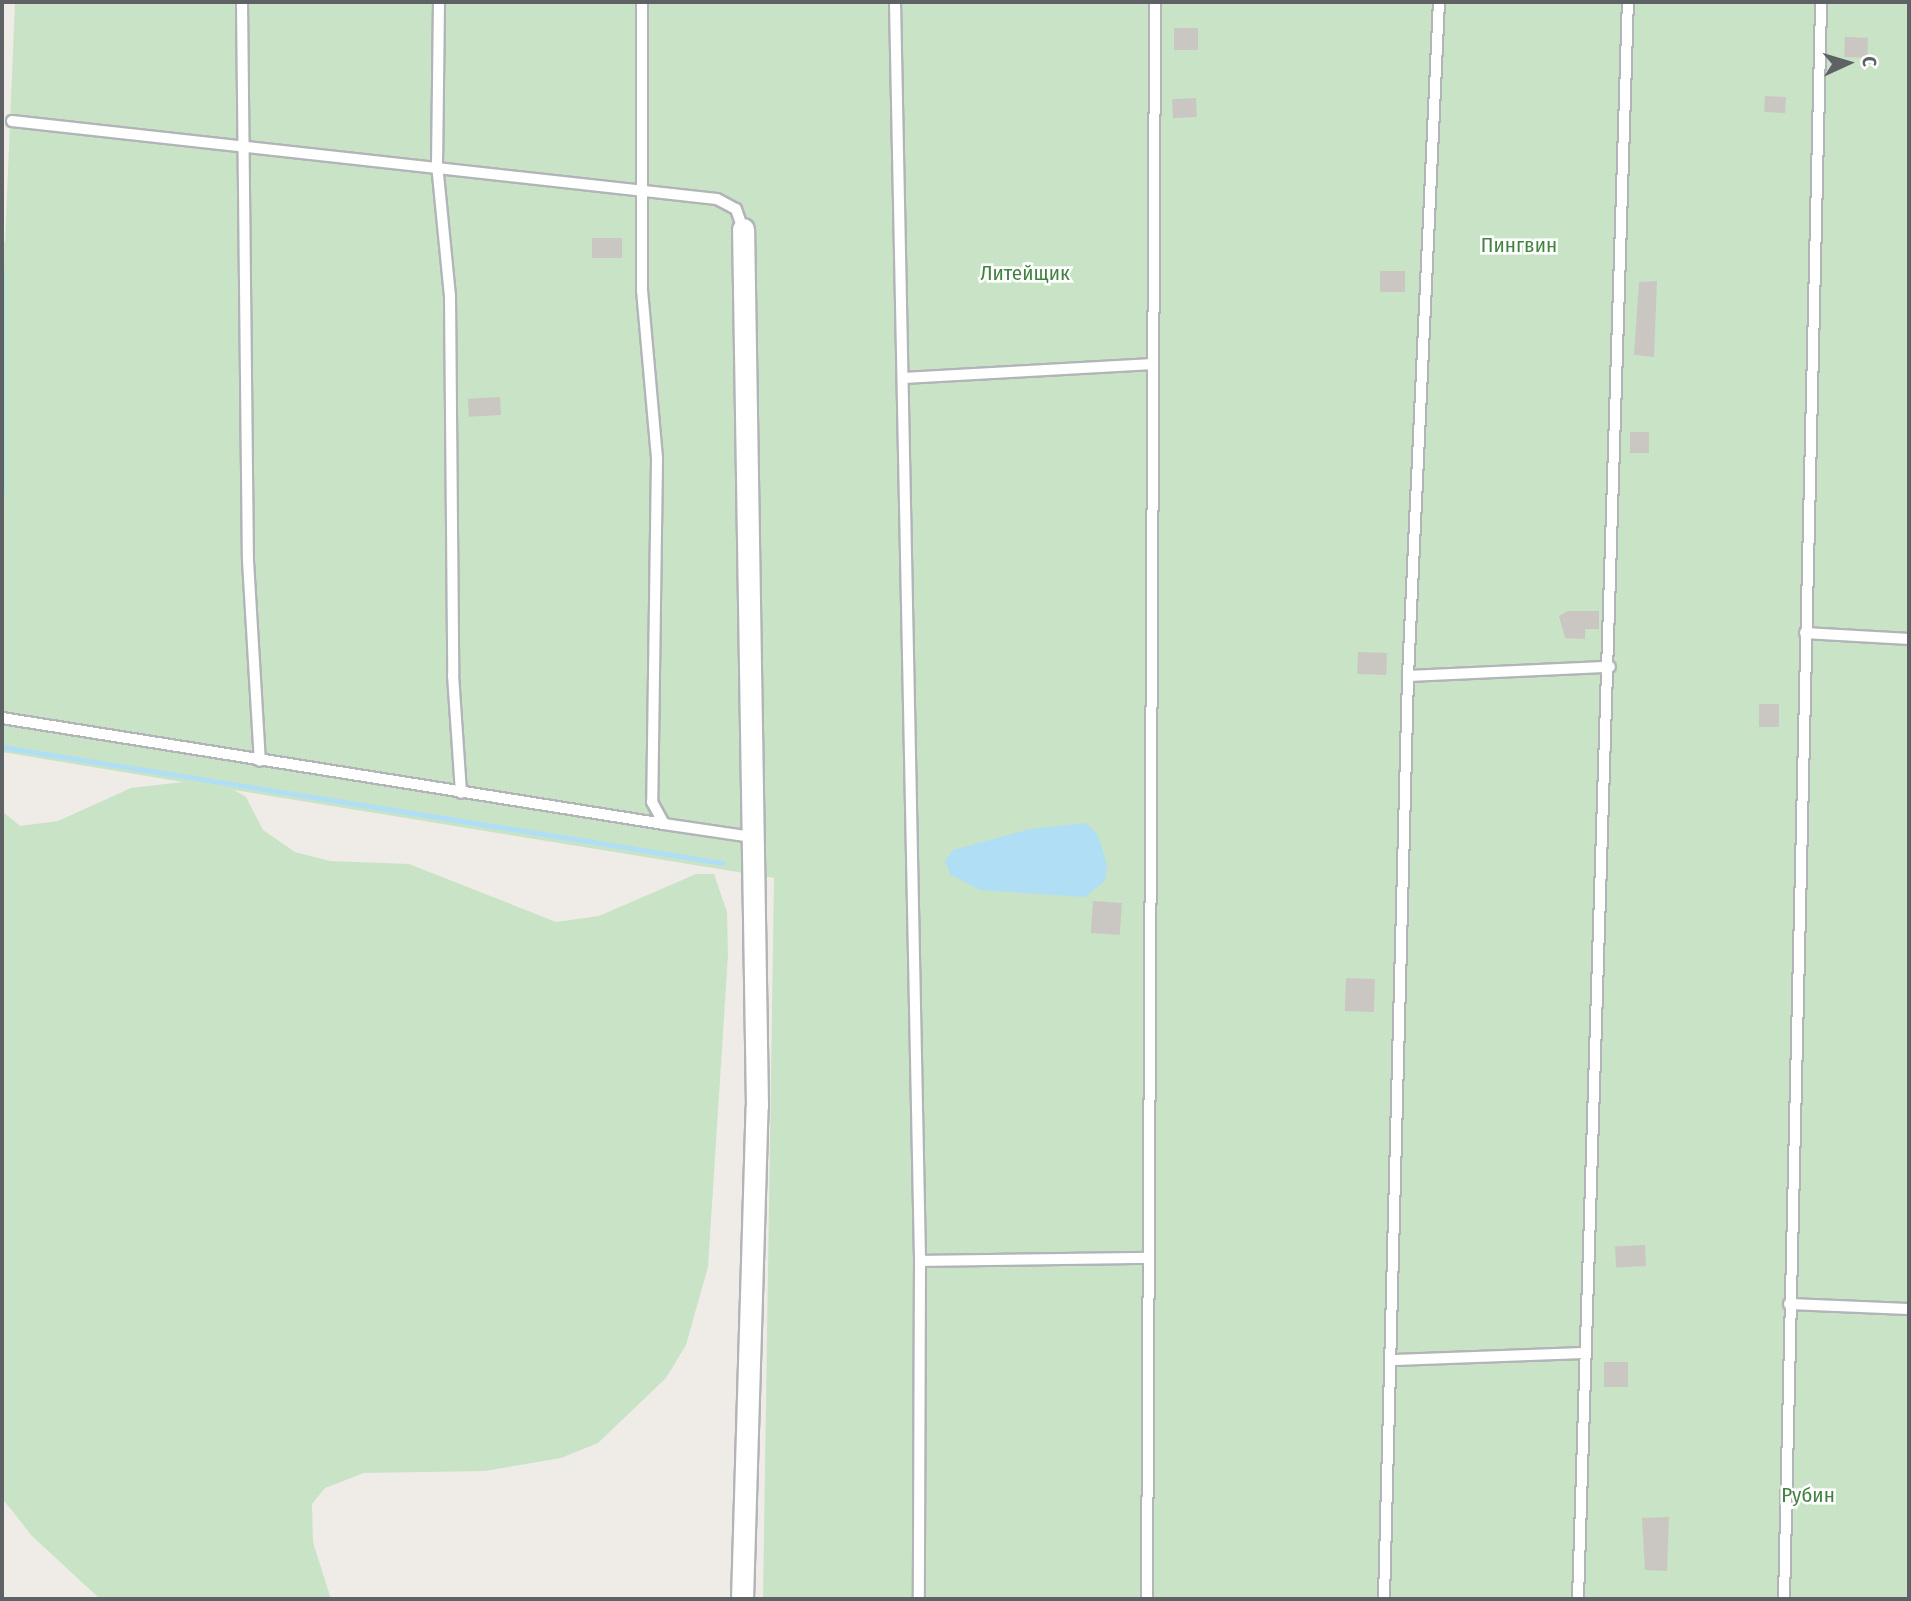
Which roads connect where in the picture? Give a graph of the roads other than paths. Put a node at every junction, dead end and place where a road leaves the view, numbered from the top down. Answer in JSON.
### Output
{"nodes":[{"id":1,"x":242,"y":2,"type":"edge"},
{"id":2,"x":439,"y":2,"type":"edge"},
{"id":3,"x":642,"y":2,"type":"edge"},
{"id":4,"x":895,"y":2,"type":"edge"},
{"id":5,"x":1155,"y":2,"type":"edge"},
{"id":6,"x":1439,"y":2,"type":"edge"},
{"id":7,"x":1629,"y":2,"type":"edge"},
{"id":8,"x":1821,"y":2,"type":"edge"},
{"id":9,"x":12,"y":121,"type":"dead end"},
{"id":10,"x":244,"y":145,"type":"junction"},
{"id":11,"x":437,"y":164,"type":"junction"},
{"id":12,"x":646,"y":190,"type":"junction"},
{"id":13,"x":743,"y":229,"type":"joint"},
{"id":14,"x":1153,"y":364,"type":"junction"},
{"id":15,"x":904,"y":378,"type":"junction"},
{"id":16,"x":1805,"y":633,"type":"junction"},
{"id":17,"x":1909,"y":639,"type":"edge"},
{"id":18,"x":1610,"y":667,"type":"junction"},
{"id":19,"x":1408,"y":676,"type":"junction"},
{"id":20,"x":2,"y":718,"type":"edge"},
{"id":21,"x":260,"y":761,"type":"junction"},
{"id":22,"x":461,"y":793,"type":"junction"},
{"id":23,"x":664,"y":824,"type":"junction"},
{"id":24,"x":752,"y":837,"type":"junction"},
{"id":25,"x":1149,"y":1258,"type":"junction"},
{"id":26,"x":920,"y":1261,"type":"junction"},
{"id":27,"x":1789,"y":1304,"type":"junction"},
{"id":28,"x":1909,"y":1309,"type":"edge"},
{"id":29,"x":1584,"y":1353,"type":"junction"},
{"id":30,"x":1393,"y":1360,"type":"junction"},
{"id":31,"x":742,"y":1599,"type":"edge"},
{"id":32,"x":919,"y":1599,"type":"edge"},
{"id":33,"x":1147,"y":1599,"type":"edge"},
{"id":34,"x":1384,"y":1599,"type":"edge"},
{"id":35,"x":1578,"y":1599,"type":"edge"},
{"id":36,"x":1784,"y":1599,"type":"edge"}],
"edges":[{"from":1,"to":10,"type":"lane"},
{"from":2,"to":11,"type":"lane"},
{"from":3,"to":12,"type":"lane"},
{"from":4,"to":15,"type":"lane"},
{"from":5,"to":14,"type":"lane"},
{"from":6,"to":19,"type":"lane"},
{"from":7,"to":18,"type":"lane"},
{"from":8,"to":16,"type":"lane"},
{"from":9,"to":10,"type":"lane"},
{"from":10,"to":11,"type":"lane"},
{"from":10,"to":21,"type":"lane"},
{"from":11,"to":12,"type":"lane"},
{"from":11,"to":22,"type":"lane"},
{"from":12,"to":13,"type":"lane"},
{"from":12,"to":23,"type":"lane"},
{"from":13,"to":24,"type":"street"},
{"from":14,"to":15,"type":"lane"},
{"from":14,"to":25,"type":"lane"},
{"from":15,"to":26,"type":"lane"},
{"from":16,"to":17,"type":"lane"},
{"from":16,"to":27,"type":"lane"},
{"from":18,"to":19,"type":"lane"},
{"from":18,"to":29,"type":"lane"},
{"from":19,"to":30,"type":"lane"},
{"from":20,"to":21,"type":"lane"},
{"from":21,"to":22,"type":"lane"},
{"from":22,"to":23,"type":"lane"},
{"from":23,"to":24,"type":"lane"},
{"from":24,"to":31,"type":"street"},
{"from":25,"to":26,"type":"lane"},
{"from":25,"to":33,"type":"lane"},
{"from":26,"to":32,"type":"lane"},
{"from":27,"to":28,"type":"lane"},
{"from":27,"to":36,"type":"lane"},
{"from":29,"to":30,"type":"lane"},
{"from":29,"to":35,"type":"lane"},
{"from":30,"to":34,"type":"lane"}]}
